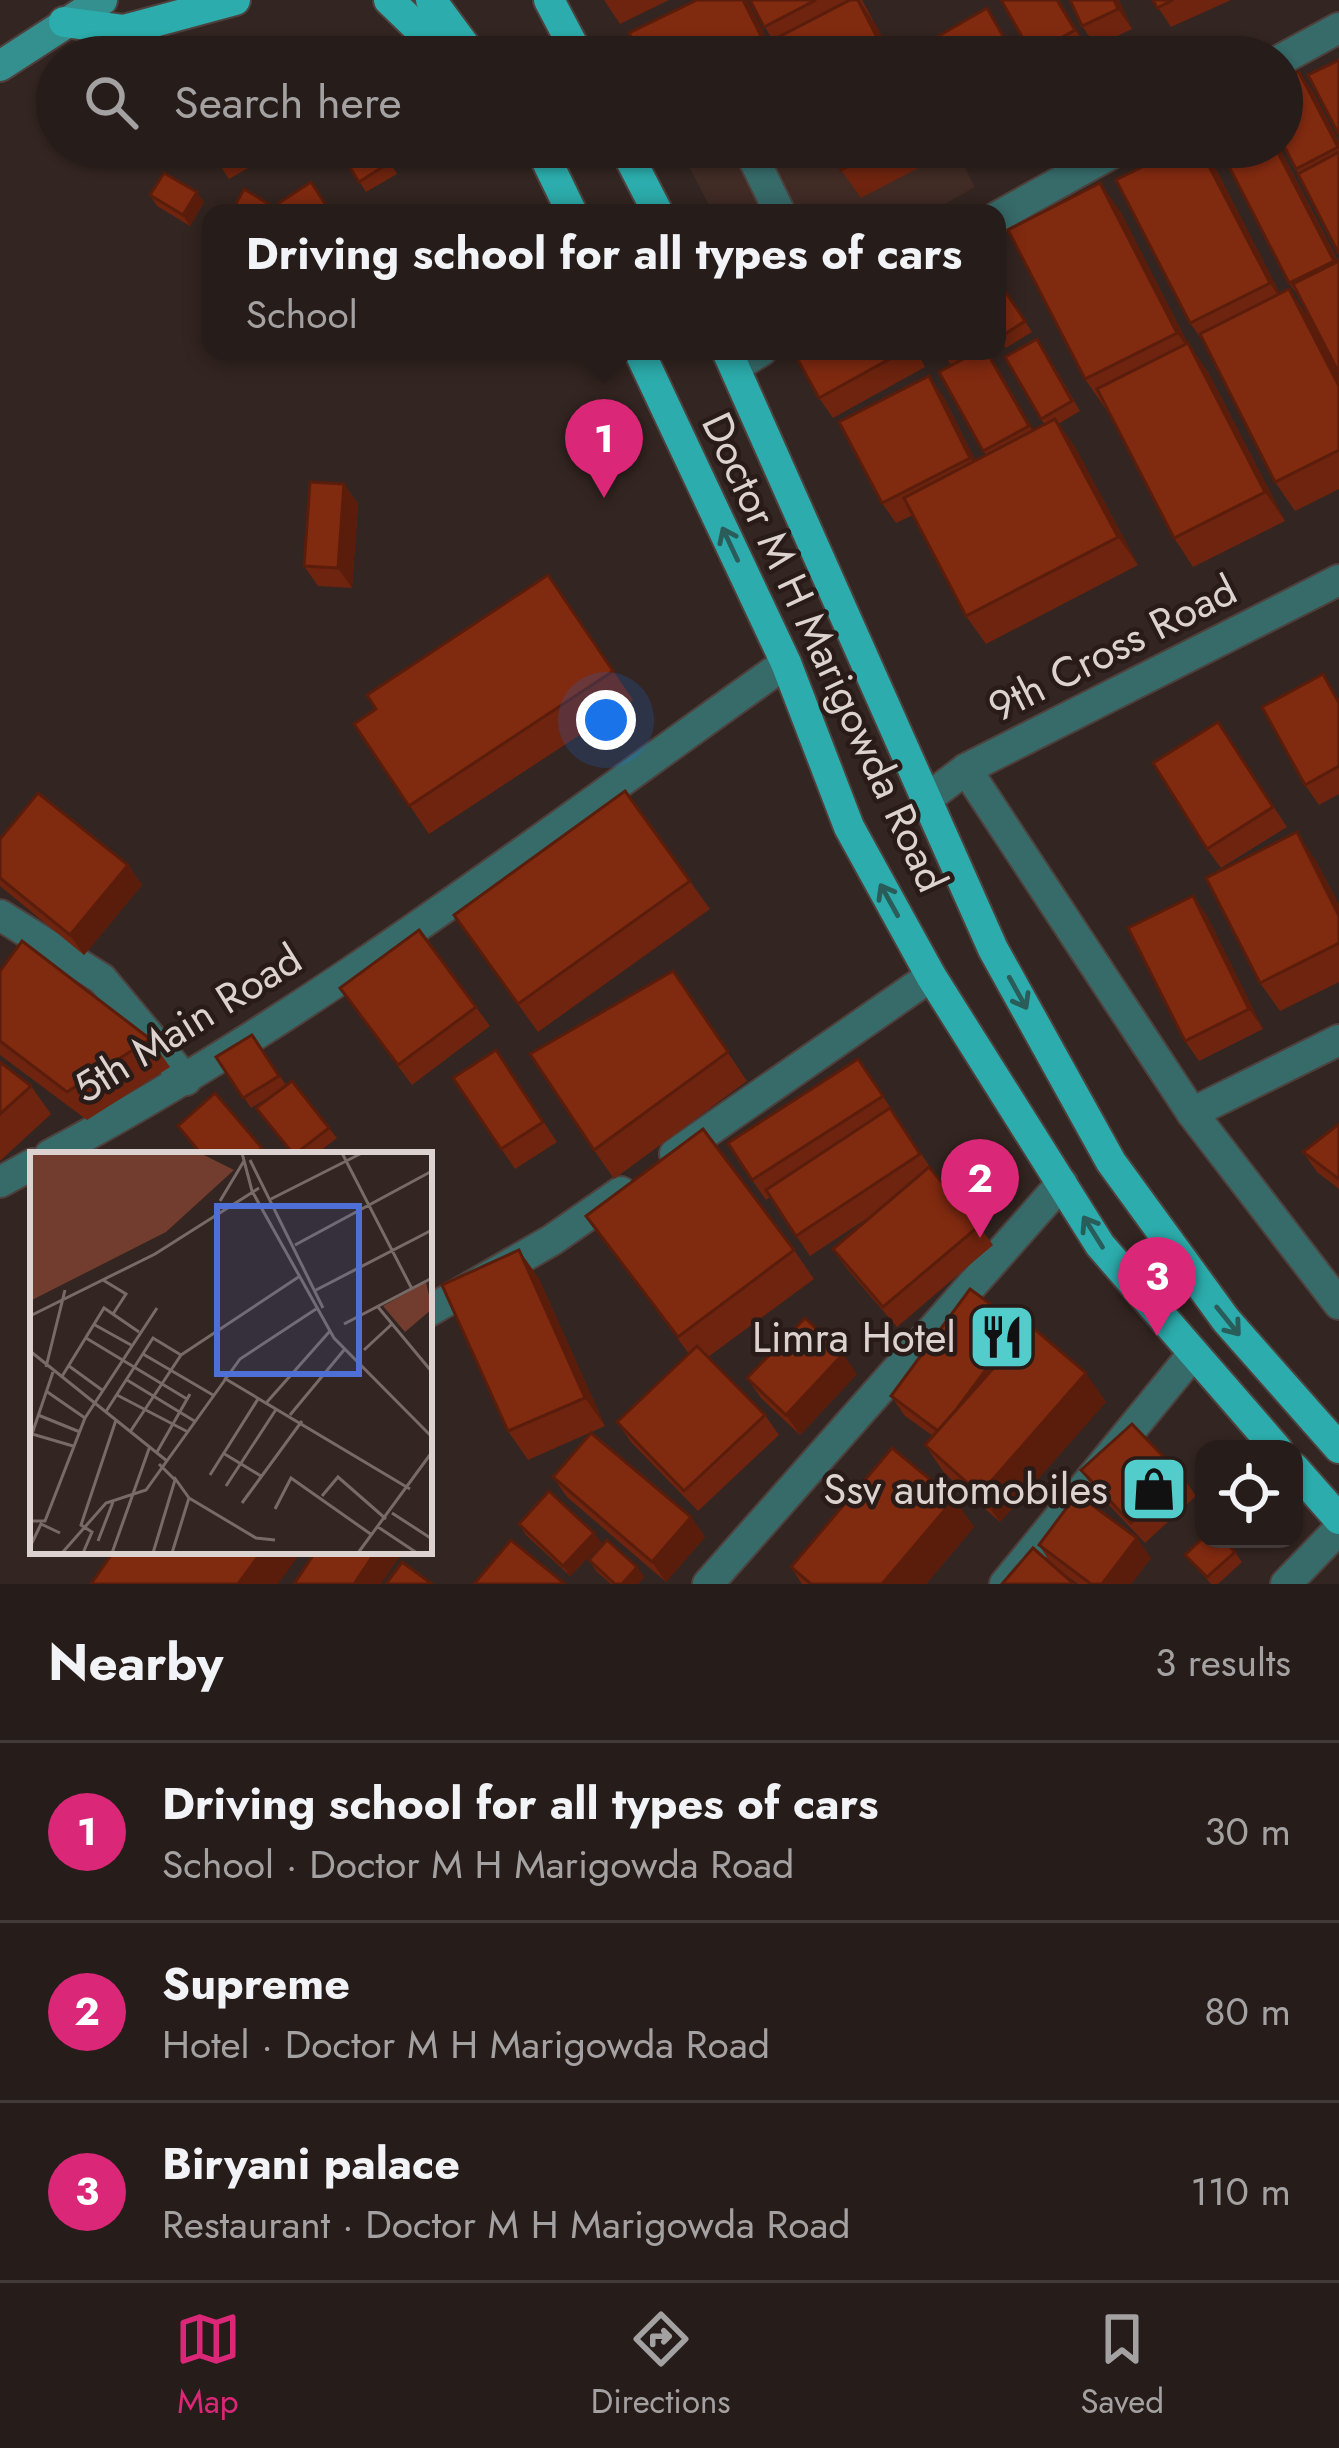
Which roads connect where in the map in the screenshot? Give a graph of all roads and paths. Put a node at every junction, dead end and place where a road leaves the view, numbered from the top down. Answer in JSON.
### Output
{"nodes":[{"id":1,"x":102,"y":0,"type":"edge"},
{"id":2,"x":235,"y":0,"type":"edge"},
{"id":3,"x":389,"y":0,"type":"edge"},
{"id":4,"x":431,"y":0,"type":"edge"},
{"id":5,"x":549,"y":0,"type":"edge"},
{"id":6,"x":64,"y":22,"type":"junction"},
{"id":7,"x":1339,"y":28,"type":"edge"},
{"id":8,"x":44,"y":36,"type":"edge"},
{"id":9,"x":426,"y":36,"type":"edge"},
{"id":10,"x":458,"y":36,"type":"edge"},
{"id":11,"x":568,"y":36,"type":"edge"},
{"id":12,"x":36,"y":41,"type":"edge"},
{"id":13,"x":1303,"y":48,"type":"edge"},
{"id":14,"x":0,"y":66,"type":"edge"},
{"id":15,"x":550,"y":168,"type":"edge"},
{"id":16,"x":635,"y":168,"type":"edge"},
{"id":17,"x":758,"y":168,"type":"edge"},
{"id":18,"x":1085,"y":168,"type":"edge"},
{"id":19,"x":568,"y":204,"type":"edge"},
{"id":20,"x":653,"y":204,"type":"edge"},
{"id":21,"x":776,"y":204,"type":"edge"},
{"id":22,"x":1006,"y":212,"type":"edge"},
{"id":23,"x":643,"y":360,"type":"edge"},
{"id":24,"x":743,"y":360,"type":"edge"},
{"id":25,"x":1339,"y":580,"type":"edge"},
{"id":26,"x":786,"y":663,"type":"junction"},
{"id":27,"x":966,"y":769,"type":"junction"},
{"id":28,"x":928,"y":798,"type":"junction"},
{"id":29,"x":0,"y":915,"type":"edge"},
{"id":30,"x":931,"y":976,"type":"junction"},
{"id":31,"x":1339,"y":1040,"type":"edge"},
{"id":32,"x":186,"y":1080,"type":"junction"},
{"id":33,"x":1192,"y":1113,"type":"junction"},
{"id":34,"x":55,"y":1152,"type":"edge"},
{"id":35,"x":30,"y":1166,"type":"edge"},
{"id":36,"x":0,"y":1181,"type":"edge"},
{"id":37,"x":1062,"y":1183,"type":"junction"},
{"id":38,"x":1339,"y":1304,"type":"edge"},
{"id":39,"x":432,"y":1309,"type":"edge"},
{"id":40,"x":1193,"y":1354,"type":"junction"},
{"id":41,"x":1269,"y":1440,"type":"edge"},
{"id":42,"x":1339,"y":1448,"type":"edge"},
{"id":43,"x":1303,"y":1478,"type":"edge"},
{"id":44,"x":1339,"y":1519,"type":"edge"},
{"id":45,"x":1339,"y":1528,"type":"edge"},
{"id":46,"x":708,"y":1584,"type":"edge"},
{"id":47,"x":1005,"y":1584,"type":"edge"},
{"id":48,"x":1286,"y":1584,"type":"edge"}],
"edges":[{"from":1,"to":6,"type":"main road"},
{"from":2,"to":6,"type":"main road"},
{"from":3,"to":9,"type":"main road"},
{"from":4,"to":10,"type":"main road"},
{"from":5,"to":11,"type":"main road"},
{"from":6,"to":8,"type":"main road"},
{"from":7,"to":13,"type":"street"},
{"from":12,"to":14,"type":"main road"},
{"from":15,"to":19,"type":"main road"},
{"from":16,"to":20,"type":"main road"},
{"from":17,"to":21,"type":"street"},
{"from":18,"to":22,"type":"street"},
{"from":26,"to":23,"type":"main road","name":"Doctor M H Marigowda Road","one_way":true},
{"from":24,"to":28,"type":"main road","name":"Doctor M H Marigowda Road"},
{"from":25,"to":27,"type":"street","name":"9th Cross Road"},
{"from":30,"to":26,"type":"main road","name":"Doctor M H Marigowda Road","one_way":true},
{"from":26,"to":32,"type":"street","name":"5th Main Road"},
{"from":27,"to":28,"type":"street","name":"9th Cross Road"},
{"from":27,"to":33,"type":"street"},
{"from":28,"to":42,"type":"main road","name":"Doctor M H Marigowda Road","one_way":true},
{"from":29,"to":32,"type":"street"},
{"from":30,"to":37,"type":"main road","name":"Doctor M H Marigowda Road"},
{"from":30,"to":39,"type":"street"},
{"from":31,"to":33,"type":"street"},
{"from":32,"to":34,"type":"street","name":"5th Main Road"},
{"from":33,"to":38,"type":"street"},
{"from":35,"to":36,"type":"street"},
{"from":40,"to":37,"type":"main road","name":"Doctor M H Marigowda Road","one_way":true},
{"from":37,"to":46,"type":"street"},
{"from":40,"to":41,"type":"main road","name":"Doctor M H Marigowda Road"},
{"from":40,"to":47,"type":"street"},
{"from":43,"to":44,"type":"main road"},
{"from":45,"to":48,"type":"street"}]}
